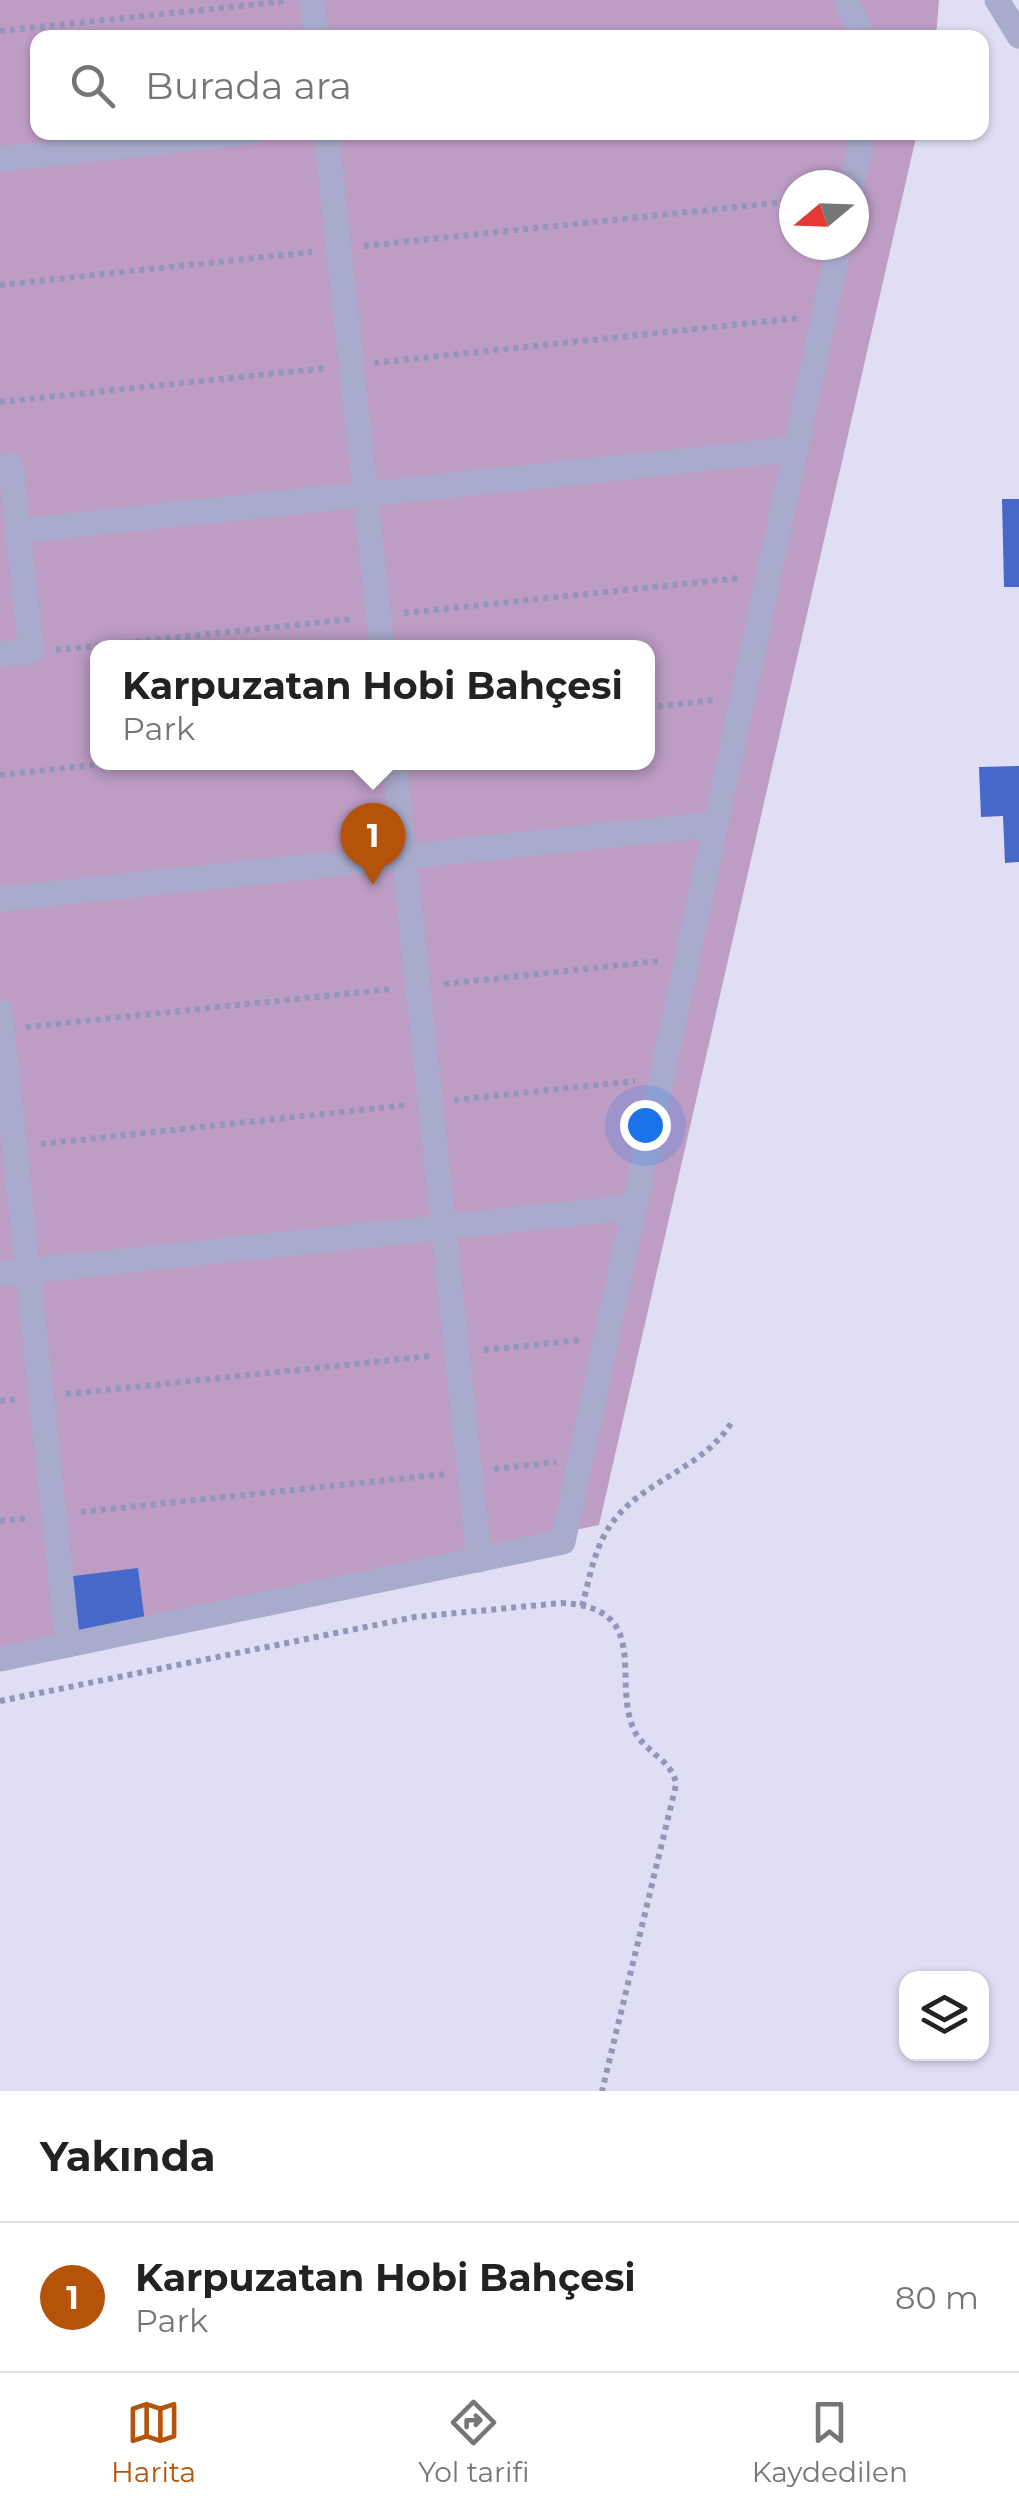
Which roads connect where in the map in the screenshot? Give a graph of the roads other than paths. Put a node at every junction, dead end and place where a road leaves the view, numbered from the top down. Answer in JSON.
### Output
{"nodes":[{"id":1,"x":312,"y":0,"type":"edge"},
{"id":2,"x":846,"y":0,"type":"edge"},
{"id":3,"x":997,"y":0,"type":"edge"},
{"id":4,"x":315,"y":30,"type":"edge"},
{"id":5,"x":859,"y":30,"type":"edge"},
{"id":6,"x":1019,"y":36,"type":"edge"},
{"id":7,"x":177,"y":140,"type":"edge"},
{"id":8,"x":327,"y":140,"type":"edge"},
{"id":9,"x":861,"y":140,"type":"edge"},
{"id":10,"x":0,"y":159,"type":"edge"},
{"id":11,"x":855,"y":170,"type":"edge"},
{"id":12,"x":836,"y":260,"type":"edge"},
{"id":13,"x":796,"y":450,"type":"junction"},
{"id":14,"x":0,"y":468,"type":"edge"},
{"id":15,"x":365,"y":495,"type":"junction"},
{"id":16,"x":18,"y":531,"type":"junction"},
{"id":17,"x":381,"y":640,"type":"edge"},
{"id":18,"x":0,"y":654,"type":"edge"},
{"id":19,"x":395,"y":770,"type":"edge"},
{"id":20,"x":716,"y":824,"type":"junction"},
{"id":21,"x":404,"y":857,"type":"junction"},
{"id":22,"x":0,"y":900,"type":"edge"},
{"id":23,"x":1,"y":1021,"type":"edge"},
{"id":24,"x":635,"y":1207,"type":"junction"},
{"id":25,"x":443,"y":1227,"type":"junction"},
{"id":26,"x":28,"y":1271,"type":"junction"},
{"id":27,"x":0,"y":1274,"type":"edge"},
{"id":28,"x":479,"y":1560,"type":"junction"},
{"id":29,"x":68,"y":1645,"type":"junction"},
{"id":30,"x":0,"y":1659,"type":"edge"}],
"edges":[{"from":1,"to":4,"type":"street"},
{"from":2,"to":5,"type":"street"},
{"from":3,"to":6,"type":"street"},
{"from":7,"to":10,"type":"street"},
{"from":8,"to":15,"type":"street"},
{"from":9,"to":11,"type":"street"},
{"from":12,"to":13,"type":"street"},
{"from":13,"to":15,"type":"street"},
{"from":13,"to":20,"type":"street"},
{"from":14,"to":16,"type":"street"},
{"from":15,"to":16,"type":"street"},
{"from":15,"to":17,"type":"street"},
{"from":16,"to":18,"type":"street"},
{"from":19,"to":21,"type":"street"},
{"from":20,"to":21,"type":"street"},
{"from":20,"to":24,"type":"street"},
{"from":21,"to":22,"type":"street"},
{"from":21,"to":25,"type":"street"},
{"from":23,"to":26,"type":"street"},
{"from":24,"to":25,"type":"street"},
{"from":24,"to":28,"type":"street"},
{"from":25,"to":26,"type":"street"},
{"from":25,"to":28,"type":"street"},
{"from":26,"to":27,"type":"street"},
{"from":26,"to":29,"type":"street"},
{"from":28,"to":29,"type":"street"},
{"from":29,"to":30,"type":"street"}]}
